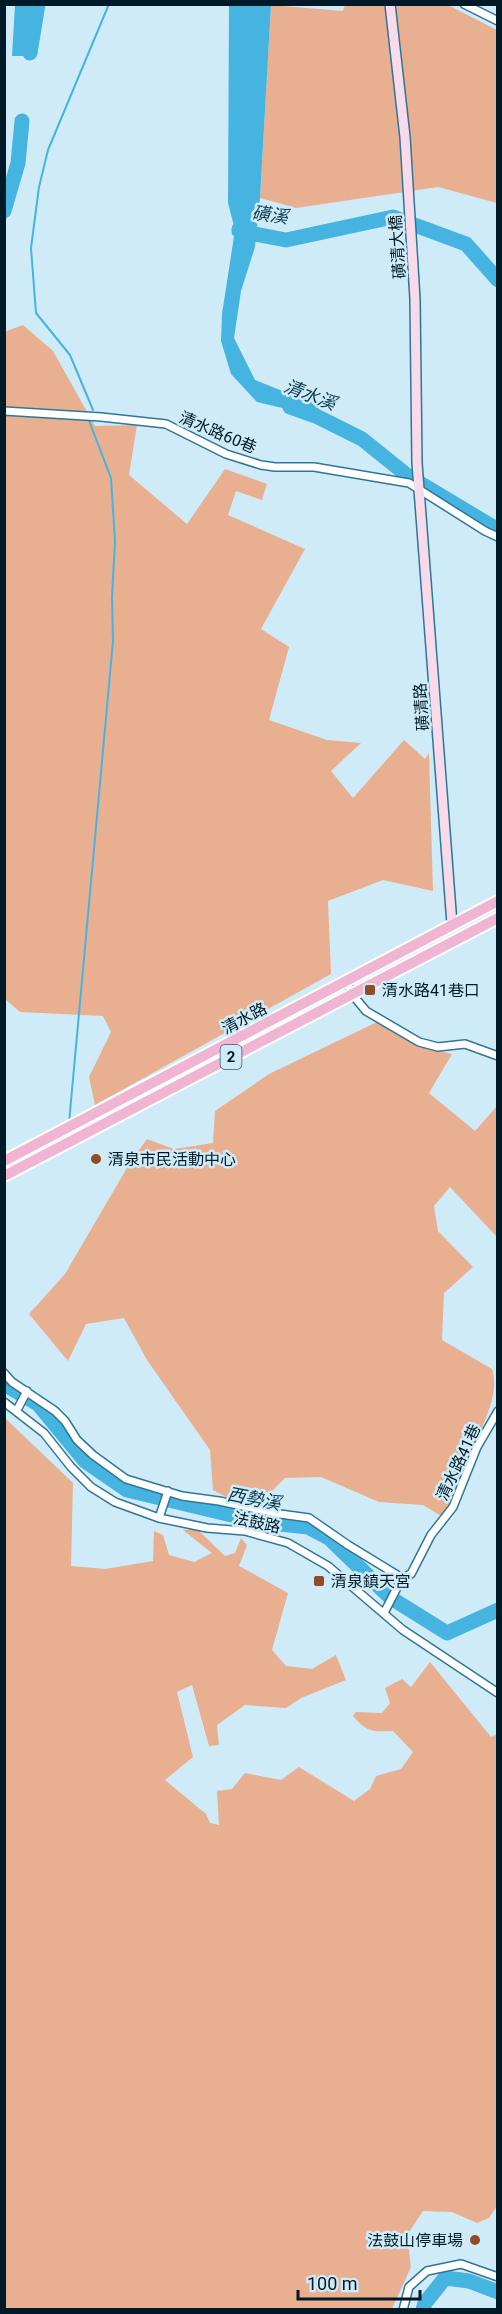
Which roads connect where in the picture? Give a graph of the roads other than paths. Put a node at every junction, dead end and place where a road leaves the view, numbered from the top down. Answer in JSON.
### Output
{"nodes":[{"id":1,"x":390,"y":4,"type":"edge"},
{"id":2,"x":464,"y":4,"type":"edge"},
{"id":3,"x":498,"y":21,"type":"edge"},
{"id":4,"x":4,"y":411,"type":"edge"},
{"id":5,"x":419,"y":488,"type":"junction"},
{"id":6,"x":498,"y":537,"type":"edge"},
{"id":7,"x":498,"y":901,"type":"edge"},
{"id":8,"x":498,"y":918,"type":"edge"},
{"id":9,"x":452,"y":924,"type":"junction"},
{"id":10,"x":458,"y":938,"type":"junction"},
{"id":11,"x":348,"y":981,"type":"junction"},
{"id":12,"x":352,"y":994,"type":"junction"},
{"id":13,"x":498,"y":1056,"type":"edge"},
{"id":14,"x":4,"y":1161,"type":"edge"},
{"id":15,"x":4,"y":1176,"type":"edge"},
{"id":16,"x":4,"y":1373,"type":"edge"},
{"id":17,"x":27,"y":1391,"type":"junction"},
{"id":18,"x":4,"y":1402,"type":"edge"},
{"id":19,"x":17,"y":1410,"type":"junction"},
{"id":20,"x":498,"y":1411,"type":"edge"},
{"id":21,"x":168,"y":1491,"type":"junction"},
{"id":22,"x":159,"y":1518,"type":"junction"},
{"id":23,"x":402,"y":1578,"type":"junction"},
{"id":24,"x":384,"y":1612,"type":"junction"},
{"id":25,"x":498,"y":1693,"type":"edge"},
{"id":26,"x":498,"y":2277,"type":"edge"},
{"id":27,"x":403,"y":2310,"type":"edge"}],
"edges":[{"from":1,"to":5,"type":"street","name":"磺清大橋"},
{"from":2,"to":3,"type":"street"},
{"from":4,"to":5,"type":"street","name":"清水路60巷"},
{"from":5,"to":6,"type":"street","name":"清水路60巷"},
{"from":5,"to":9,"type":"street","name":"磺清路"},
{"from":7,"to":9,"type":"main road","name":"清水路","number":"2"},
{"from":8,"to":10,"type":"main road","name":"清水路","number":"2"},
{"from":9,"to":10,"type":"street"},
{"from":9,"to":11,"type":"main road","name":"清水路","number":"2"},
{"from":10,"to":12,"type":"main road","name":"清水路","number":"2"},
{"from":11,"to":12,"type":"street"},
{"from":11,"to":14,"type":"main road","name":"清水路","number":"2"},
{"from":12,"to":13,"type":"street"},
{"from":12,"to":15,"type":"main road","name":"清水路","number":"2"},
{"from":16,"to":17,"type":"street"},
{"from":17,"to":19,"type":"street"},
{"from":17,"to":21,"type":"street"},
{"from":18,"to":19,"type":"street","name":"法鼓路"},
{"from":19,"to":22,"type":"street","name":"法鼓路"},
{"from":20,"to":23,"type":"street","name":"清水路41巷"},
{"from":21,"to":22,"type":"street"},
{"from":21,"to":23,"type":"street"},
{"from":22,"to":24,"type":"street","name":"法鼓路"},
{"from":23,"to":24,"type":"street","name":"清水路41巷"},
{"from":24,"to":25,"type":"street","name":"法鼓路"},
{"from":26,"to":27,"type":"street"}]}
